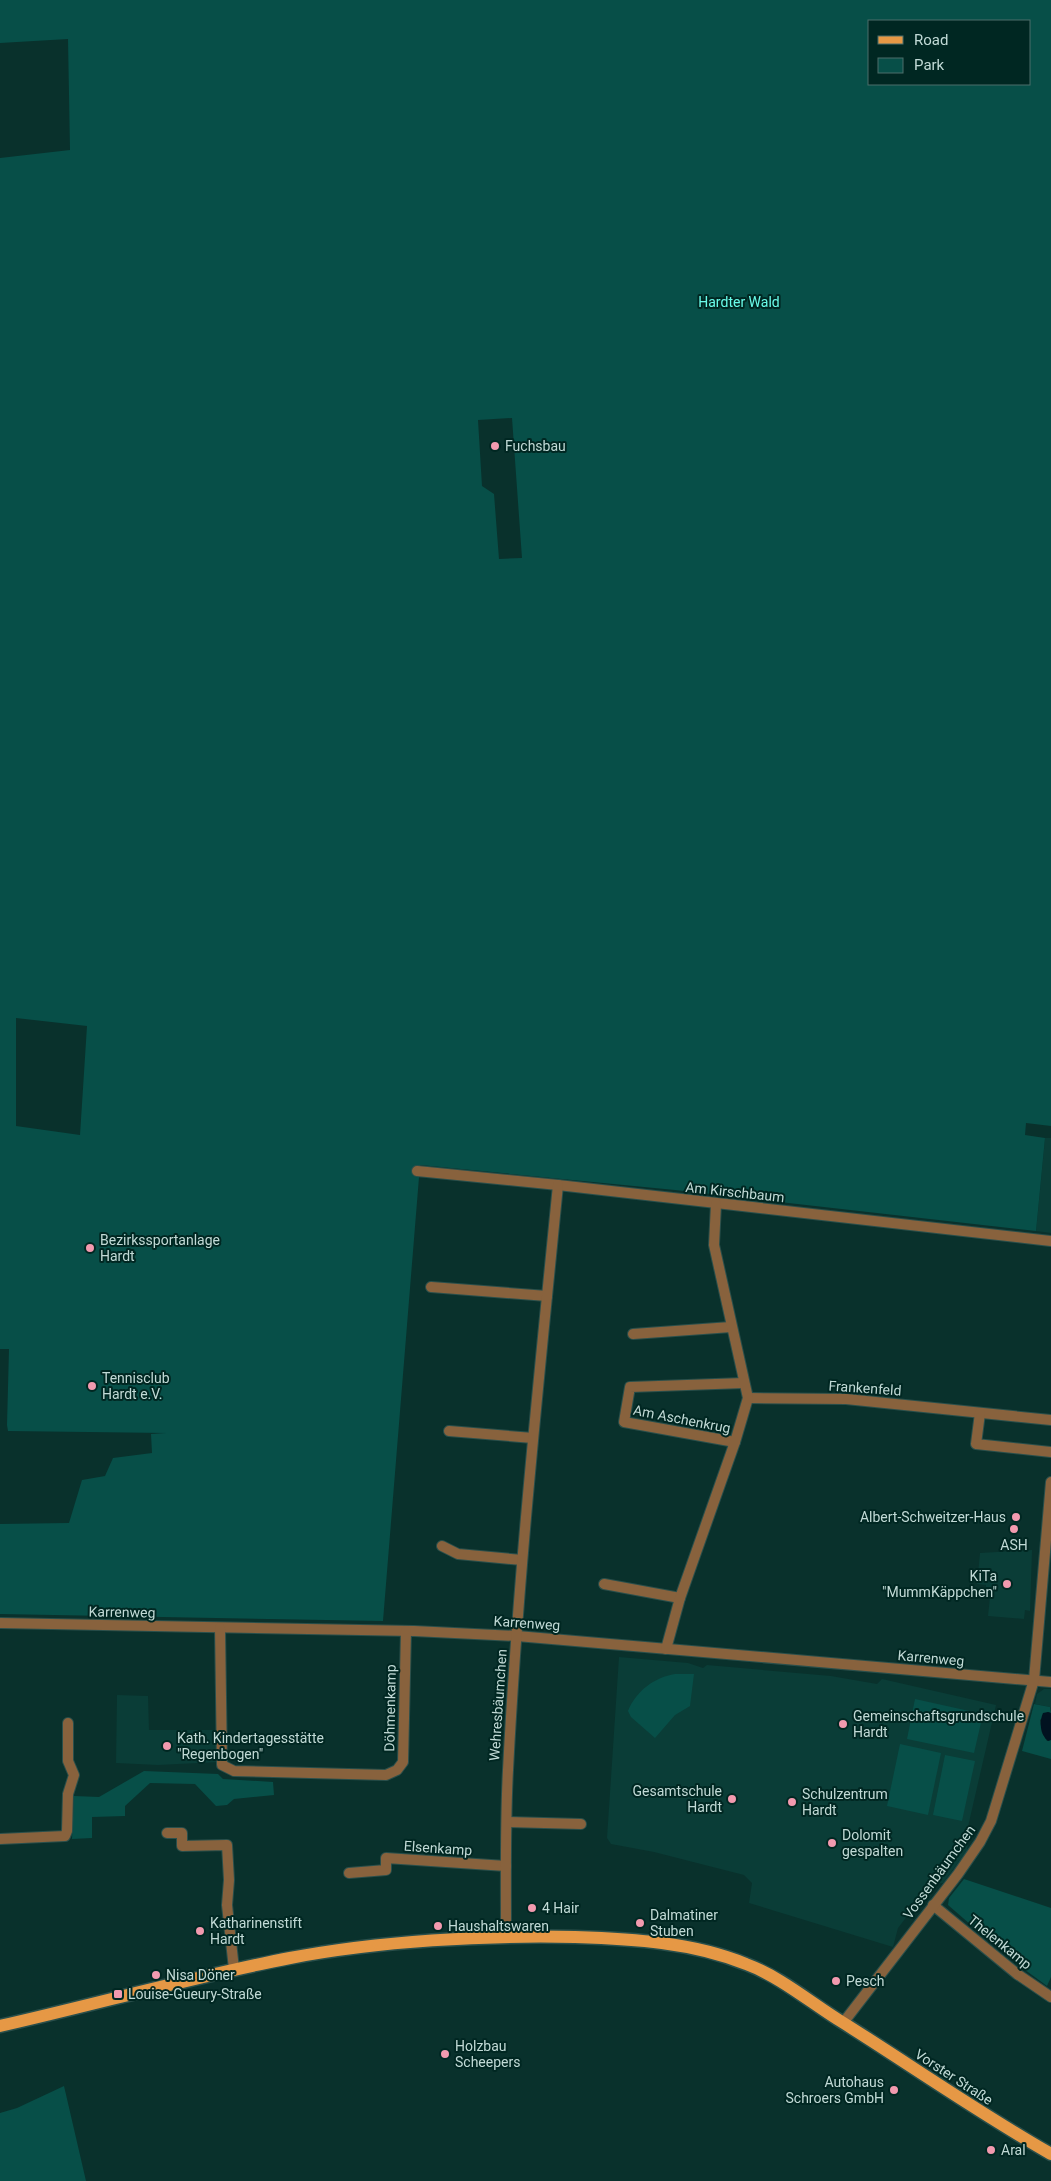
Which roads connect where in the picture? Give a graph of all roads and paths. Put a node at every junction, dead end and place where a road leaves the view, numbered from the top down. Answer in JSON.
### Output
{"nodes":[{"id":1,"x":417,"y":1171,"type":"dead end"},
{"id":2,"x":558,"y":1185,"type":"junction"},
{"id":3,"x":716,"y":1204,"type":"junction"},
{"id":4,"x":1051,"y":1241,"type":"edge"},
{"id":5,"x":431,"y":1287,"type":"dead end"},
{"id":6,"x":547,"y":1296,"type":"junction"},
{"id":7,"x":731,"y":1328,"type":"junction"},
{"id":8,"x":633,"y":1334,"type":"dead end"},
{"id":9,"x":744,"y":1383,"type":"junction"},
{"id":10,"x":748,"y":1398,"type":"junction"},
{"id":11,"x":980,"y":1413,"type":"junction"},
{"id":12,"x":1051,"y":1420,"type":"edge"},
{"id":13,"x":449,"y":1431,"type":"dead end"},
{"id":14,"x":533,"y":1438,"type":"junction"},
{"id":15,"x":735,"y":1442,"type":"junction"},
{"id":16,"x":1051,"y":1452,"type":"edge"},
{"id":17,"x":1051,"y":1482,"type":"edge"},
{"id":18,"x":442,"y":1546,"type":"dead end"},
{"id":19,"x":522,"y":1560,"type":"junction"},
{"id":20,"x":604,"y":1584,"type":"dead end"},
{"id":21,"x":680,"y":1598,"type":"junction"},
{"id":22,"x":0,"y":1623,"type":"edge"},
{"id":23,"x":220,"y":1628,"type":"junction"},
{"id":24,"x":406,"y":1631,"type":"junction"},
{"id":25,"x":517,"y":1636,"type":"junction"},
{"id":26,"x":666,"y":1649,"type":"junction"},
{"id":27,"x":1034,"y":1680,"type":"junction"},
{"id":28,"x":1051,"y":1682,"type":"edge"},
{"id":29,"x":68,"y":1722,"type":"dead end"},
{"id":30,"x":508,"y":1822,"type":"junction"},
{"id":31,"x":581,"y":1824,"type":"dead end"},
{"id":32,"x":167,"y":1833,"type":"dead end"},
{"id":33,"x":0,"y":1840,"type":"edge"},
{"id":34,"x":506,"y":1866,"type":"junction"},
{"id":35,"x":349,"y":1873,"type":"dead end"},
{"id":36,"x":933,"y":1905,"type":"junction"},
{"id":37,"x":506,"y":1937,"type":"junction"},
{"id":38,"x":234,"y":1970,"type":"junction"},
{"id":39,"x":1051,"y":1997,"type":"edge"},
{"id":40,"x":843,"y":2023,"type":"junction"},
{"id":41,"x":0,"y":2026,"type":"edge"},
{"id":42,"x":1051,"y":2154,"type":"edge"}],
"edges":[{"from":1,"to":2,"type":"street","name":"Am Kirschbaum"},
{"from":2,"to":3,"type":"street","name":"Am Kirschbaum"},
{"from":2,"to":6,"type":"street","name":"Wehresbäumchen"},
{"from":3,"to":4,"type":"street","name":"Am Kirschbaum"},
{"from":3,"to":7,"type":"street"},
{"from":5,"to":6,"type":"street"},
{"from":6,"to":14,"type":"street","name":"Wehresbäumchen"},
{"from":7,"to":8,"type":"street"},
{"from":7,"to":9,"type":"street"},
{"from":9,"to":10,"type":"street"},
{"from":9,"to":15,"type":"street","name":"Am Aschenkrug"},
{"from":10,"to":11,"type":"street","name":"Frankenfeld"},
{"from":10,"to":15,"type":"street","name":"Am Aschenkrug"},
{"from":11,"to":12,"type":"street","name":"Frankenfeld"},
{"from":11,"to":16,"type":"street"},
{"from":13,"to":14,"type":"street"},
{"from":14,"to":19,"type":"street","name":"Wehresbäumchen"},
{"from":15,"to":21,"type":"street","name":"Am Aschenkrug"},
{"from":17,"to":27,"type":"street","name":"Vossenbäumchen"},
{"from":18,"to":19,"type":"street"},
{"from":19,"to":25,"type":"street","name":"Wehresbäumchen"},
{"from":20,"to":21,"type":"street"},
{"from":21,"to":26,"type":"street","name":"Am Aschenkrug"},
{"from":22,"to":23,"type":"street","name":"Karrenweg"},
{"from":23,"to":24,"type":"street","name":"Karrenweg"},
{"from":23,"to":24,"type":"street","name":"Döhmenkamp"},
{"from":24,"to":25,"type":"street","name":"Karrenweg"},
{"from":25,"to":26,"type":"street","name":"Karrenweg"},
{"from":25,"to":30,"type":"street","name":"Wehresbäumchen"},
{"from":26,"to":27,"type":"street","name":"Karrenweg"},
{"from":27,"to":28,"type":"street","name":"Karrenweg"},
{"from":27,"to":36,"type":"street","name":"Vossenbäumchen"},
{"from":29,"to":33,"type":"street"},
{"from":30,"to":31,"type":"street"},
{"from":30,"to":34,"type":"street","name":"Wehresbäumchen"},
{"from":32,"to":38,"type":"street"},
{"from":34,"to":35,"type":"street","name":"Elsenkamp"},
{"from":34,"to":37,"type":"street","name":"Wehresbäumchen"},
{"from":36,"to":39,"type":"street","name":"Thelenkamp"},
{"from":36,"to":40,"type":"street","name":"Vossenbäumchen"},
{"from":37,"to":38,"type":"main road","name":"Vorster Straße"},
{"from":37,"to":40,"type":"main road","name":"Vorster Straße"},
{"from":38,"to":41,"type":"main road","name":"Vorster Straße"},
{"from":40,"to":42,"type":"main road","name":"Vorster Straße"}]}
